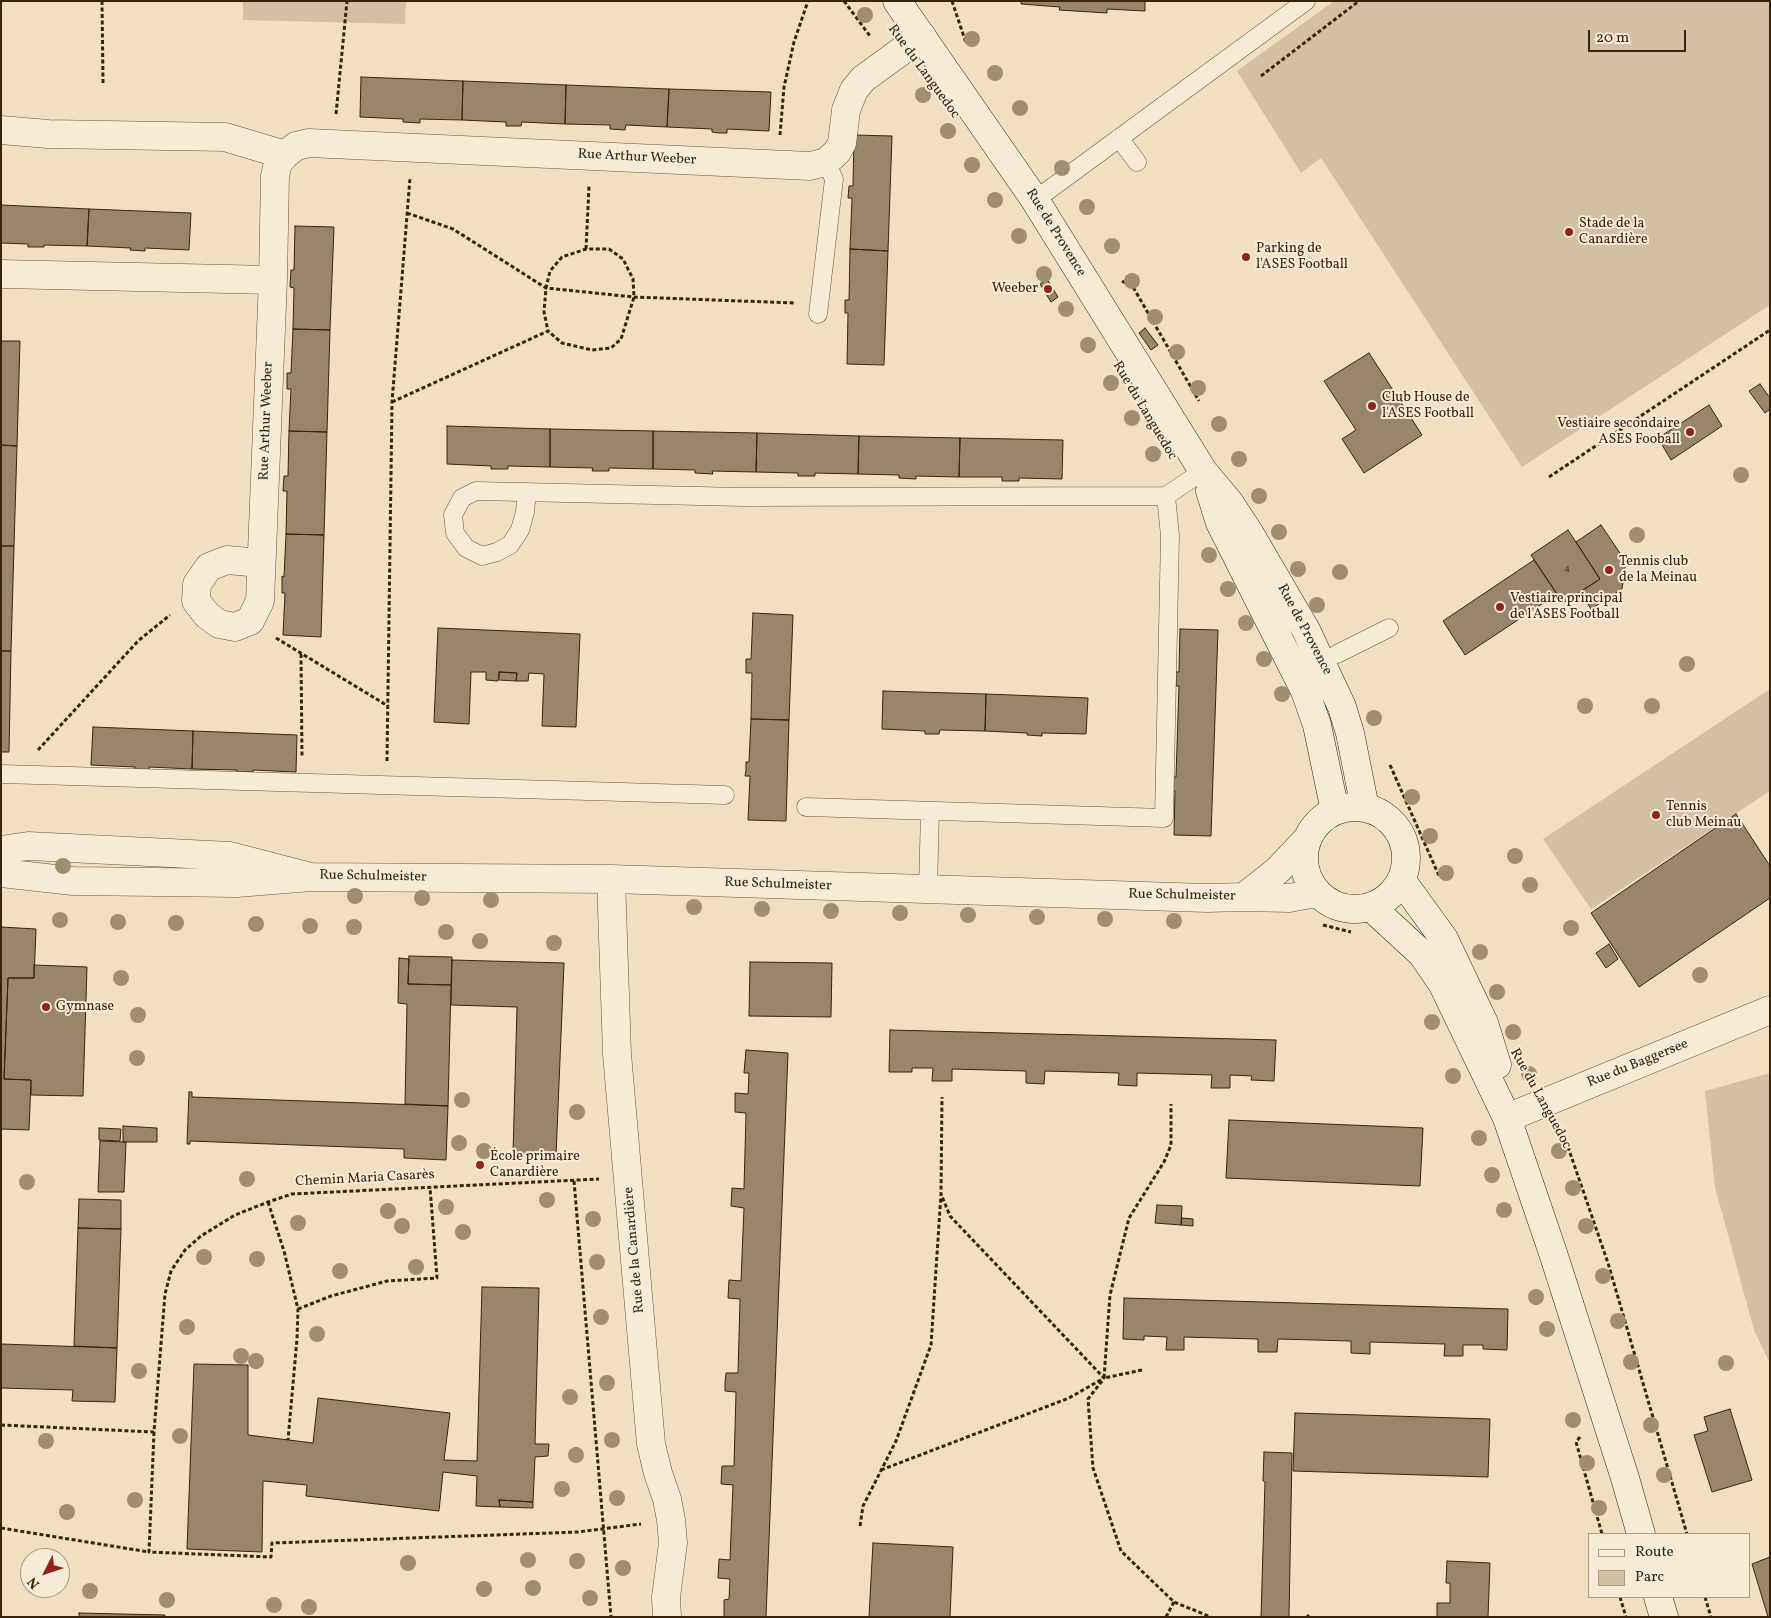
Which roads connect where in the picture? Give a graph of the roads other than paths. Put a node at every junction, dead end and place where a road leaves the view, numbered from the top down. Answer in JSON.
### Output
{"nodes":[{"id":1,"x":897,"y":1,"type":"edge"},
{"id":2,"x":1306,"y":1,"type":"edge"},
{"id":3,"x":922,"y":36,"type":"junction"},
{"id":4,"x":7,"y":130,"type":"edge"},
{"id":5,"x":1119,"y":138,"type":"junction"},
{"id":6,"x":285,"y":154,"type":"junction"},
{"id":7,"x":826,"y":162,"type":"junction"},
{"id":8,"x":1136,"y":162,"type":"dead end"},
{"id":9,"x":1035,"y":200,"type":"junction"},
{"id":10,"x":1,"y":274,"type":"edge"},
{"id":11,"x":272,"y":280,"type":"junction"},
{"id":12,"x":819,"y":309,"type":"road end"},
{"id":13,"x":1203,"y":471,"type":"junction"},
{"id":14,"x":527,"y":492,"type":"junction"},
{"id":15,"x":1166,"y":496,"type":"junction"},
{"id":16,"x":261,"y":563,"type":"junction"},
{"id":17,"x":1389,"y":628,"type":"dead end"},
{"id":18,"x":1337,"y":654,"type":"dead end"},
{"id":19,"x":9,"y":774,"type":"edge"},
{"id":20,"x":725,"y":795,"type":"dead end"},
{"id":21,"x":806,"y":807,"type":"dead end"},
{"id":22,"x":1365,"y":808,"type":"junction"},
{"id":23,"x":930,"y":811,"type":"junction"},
{"id":24,"x":1334,"y":811,"type":"junction"},
{"id":25,"x":1308,"y":838,"type":"junction"},
{"id":26,"x":1,"y":850,"type":"edge"},
{"id":27,"x":1,"y":873,"type":"edge"},
{"id":28,"x":311,"y":877,"type":"junction"},
{"id":29,"x":611,"y":879,"type":"junction"},
{"id":30,"x":1402,"y":881,"type":"junction"},
{"id":31,"x":928,"y":889,"type":"junction"},
{"id":32,"x":1317,"y":893,"type":"junction"},
{"id":33,"x":1244,"y":897,"type":"junction"},
{"id":34,"x":1371,"y":907,"type":"junction"},
{"id":35,"x":1770,"y":1010,"type":"edge"},
{"id":36,"x":1507,"y":1118,"type":"junction"},
{"id":37,"x":1641,"y":1533,"type":"edge"},
{"id":38,"x":1658,"y":1598,"type":"edge"},
{"id":39,"x":667,"y":1617,"type":"edge"},
{"id":40,"x":1664,"y":1617,"type":"edge"}],
"edges":[{"from":1,"to":3,"type":"street","name":"Rue de Provence"},
{"from":2,"to":5,"type":"lane"},
{"from":3,"to":7,"type":"street"},
{"from":3,"to":9,"type":"street","name":"Rue de Provence"},
{"from":4,"to":6,"type":"street"},
{"from":5,"to":8,"type":"lane"},
{"from":5,"to":9,"type":"lane"},
{"from":6,"to":7,"type":"street","name":"Rue Arthur Weeber"},
{"from":6,"to":11,"type":"street","name":"Rue Arthur Weeber"},
{"from":7,"to":12,"type":"lane"},
{"from":9,"to":13,"type":"street","name":"Rue de Provence"},
{"from":10,"to":11,"type":"street"},
{"from":11,"to":16,"type":"street","name":"Rue Arthur Weeber"},
{"from":13,"to":15,"type":"lane"},
{"from":13,"to":22,"type":"street","name":"Rue de Provence"},
{"from":13,"to":24,"type":"street","name":"Rue de Provence"},
{"from":14,"to":14,"type":"lane"},
{"from":14,"to":15,"type":"lane"},
{"from":15,"to":23,"type":"lane"},
{"from":16,"to":16,"type":"street","name":"Rue Arthur Weeber"},
{"from":17,"to":18,"type":"lane"},
{"from":19,"to":20,"type":"lane"},
{"from":21,"to":23,"type":"lane"},
{"from":22,"to":24,"type":"street"},
{"from":22,"to":30,"type":"street"},
{"from":23,"to":31,"type":"lane"},
{"from":24,"to":25,"type":"street"},
{"from":25,"to":32,"type":"street"},
{"from":25,"to":33,"type":"street","name":"Rue Schulmeister"},
{"from":26,"to":28,"type":"street","name":"Rue Schulmeister"},
{"from":27,"to":28,"type":"street","name":"Rue Schulmeister"},
{"from":28,"to":29,"type":"street","name":"Rue Schulmeister"},
{"from":29,"to":31,"type":"street","name":"Rue Schulmeister"},
{"from":29,"to":39,"type":"street","name":"Rue de la Canardière"},
{"from":30,"to":34,"type":"street"},
{"from":30,"to":36,"type":"street","name":"Rue du Languedoc"},
{"from":31,"to":33,"type":"street","name":"Rue Schulmeister"},
{"from":32,"to":33,"type":"street","name":"Rue Schulmeister"},
{"from":32,"to":34,"type":"street"},
{"from":34,"to":36,"type":"street","name":"Rue du Languedoc"},
{"from":35,"to":36,"type":"street","name":"Rue du Baggersee"},
{"from":36,"to":37,"type":"street","name":"Rue du Languedoc"},
{"from":38,"to":40,"type":"street"}]}
